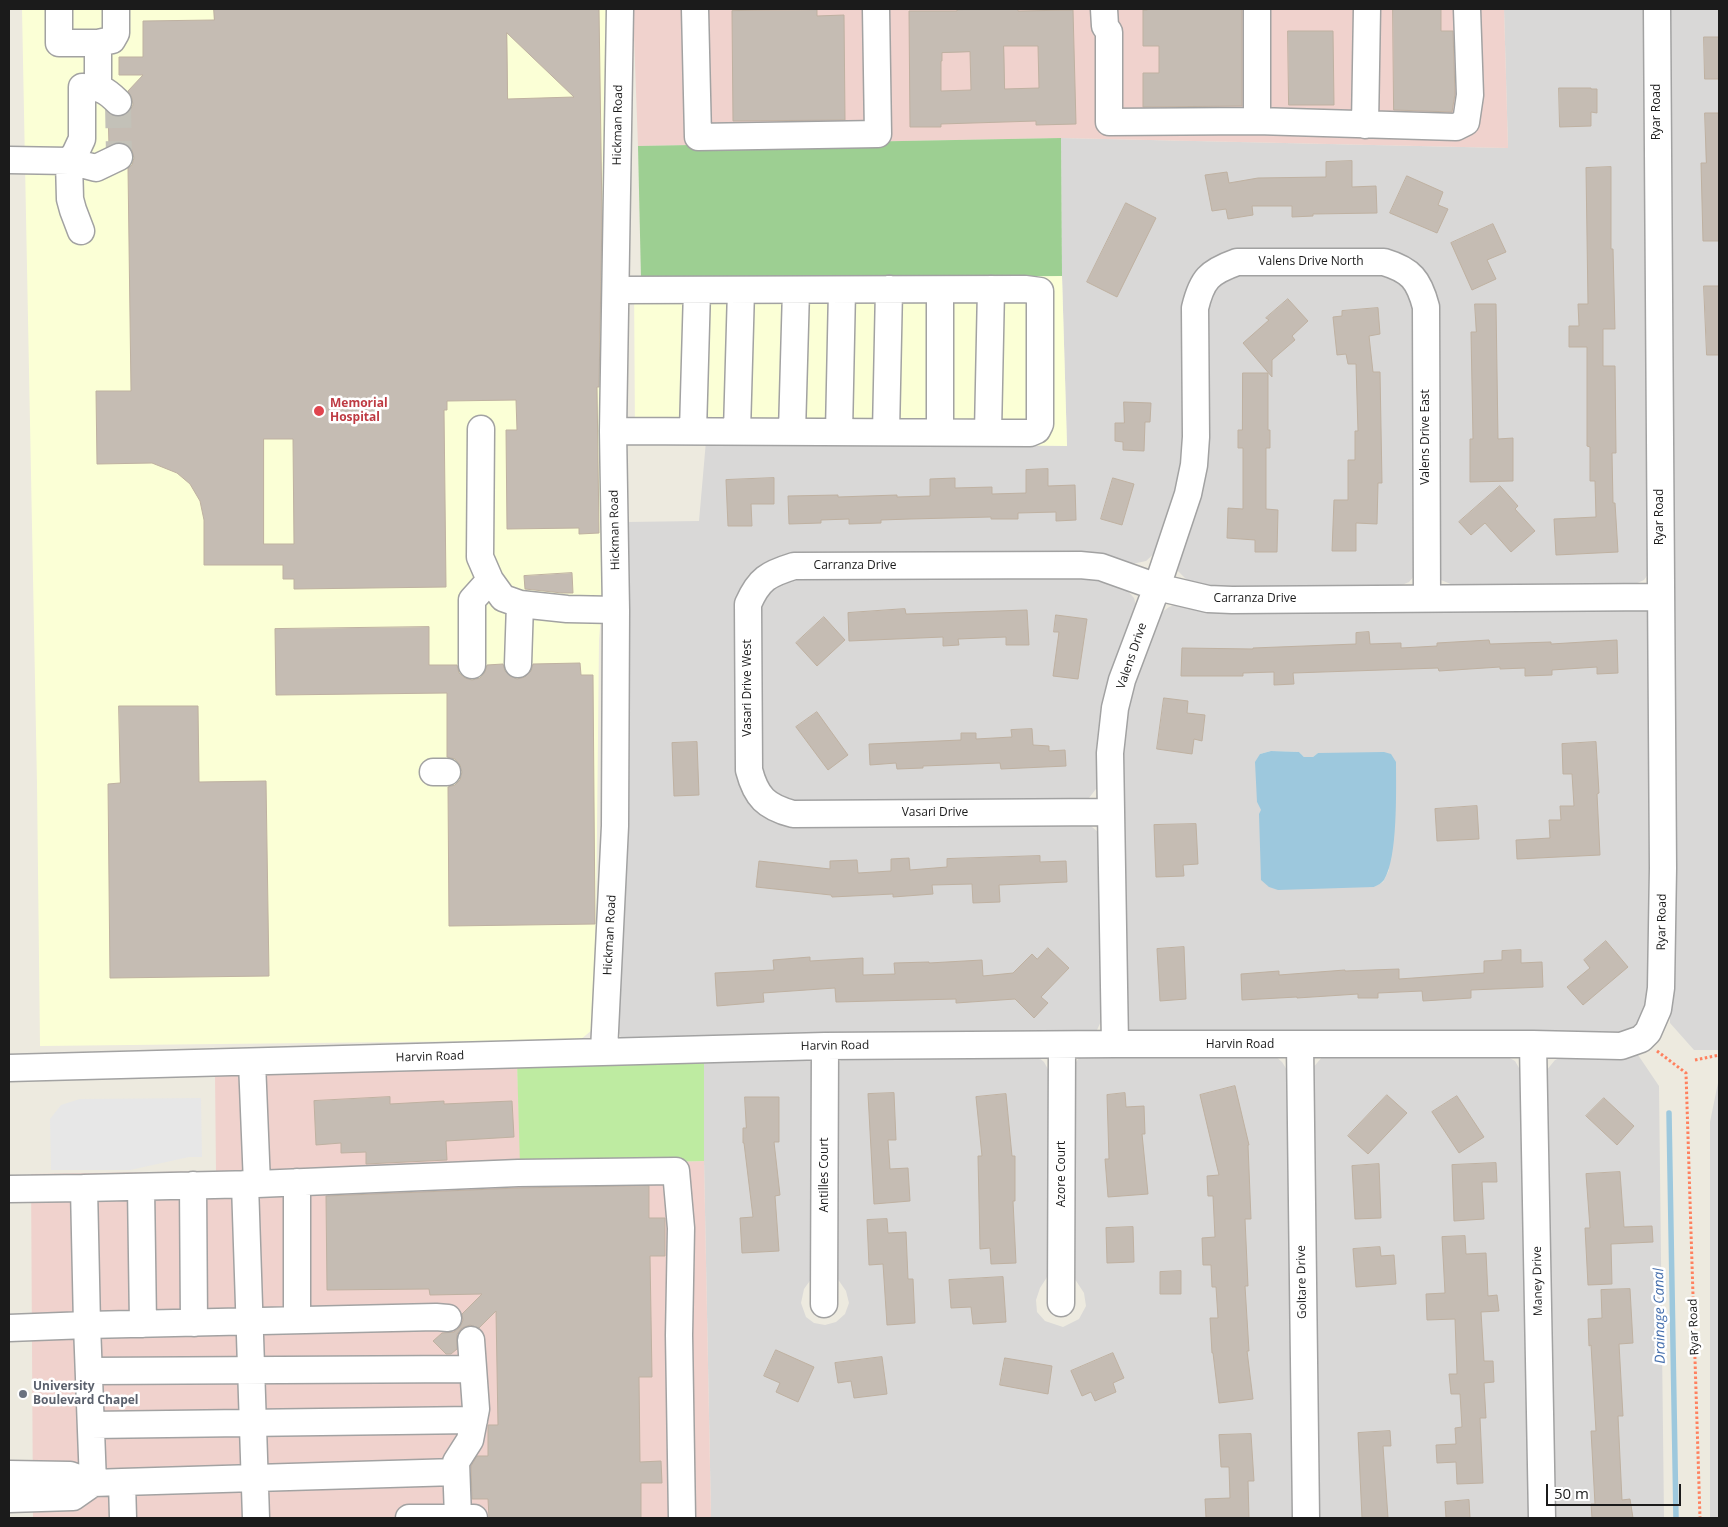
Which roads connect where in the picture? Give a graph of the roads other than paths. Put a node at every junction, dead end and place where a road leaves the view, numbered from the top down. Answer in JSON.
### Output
{"nodes":[{"id":1,"x":59,"y":9,"type":"edge"},
{"id":2,"x":116,"y":9,"type":"edge"},
{"id":3,"x":620,"y":9,"type":"edge"},
{"id":4,"x":695,"y":9,"type":"edge"},
{"id":5,"x":876,"y":9,"type":"edge"},
{"id":6,"x":1104,"y":9,"type":"edge"},
{"id":7,"x":1257,"y":9,"type":"edge"},
{"id":8,"x":1368,"y":9,"type":"edge"},
{"id":9,"x":1467,"y":9,"type":"edge"},
{"id":10,"x":1657,"y":9,"type":"edge"},
{"id":11,"x":98,"y":43,"type":"junction"},
{"id":12,"x":1257,"y":121,"type":"junction"},
{"id":13,"x":1365,"y":125,"type":"junction"},
{"id":14,"x":119,"y":157,"type":"dead end"},
{"id":15,"x":9,"y":160,"type":"edge"},
{"id":16,"x":69,"y":161,"type":"junction"},
{"id":17,"x":81,"y":231,"type":"dead end"},
{"id":18,"x":1207,"y":278,"type":"joint"},
{"id":19,"x":1414,"y":279,"type":"joint"},
{"id":20,"x":991,"y":289,"type":"junction"},
{"id":21,"x":616,"y":290,"type":"junction"},
{"id":22,"x":697,"y":290,"type":"junction"},
{"id":23,"x":741,"y":290,"type":"junction"},
{"id":24,"x":796,"y":290,"type":"junction"},
{"id":25,"x":842,"y":290,"type":"junction"},
{"id":26,"x":890,"y":290,"type":"junction"},
{"id":27,"x":940,"y":290,"type":"junction"},
{"id":28,"x":481,"y":429,"type":"dead end"},
{"id":29,"x":613,"y":431,"type":"junction"},
{"id":30,"x":693,"y":431,"type":"junction"},
{"id":31,"x":737,"y":431,"type":"junction"},
{"id":32,"x":792,"y":432,"type":"junction"},
{"id":33,"x":839,"y":432,"type":"junction"},
{"id":34,"x":886,"y":432,"type":"junction"},
{"id":35,"x":940,"y":432,"type":"junction"},
{"id":36,"x":988,"y":432,"type":"junction"},
{"id":37,"x":765,"y":577,"type":"joint"},
{"id":38,"x":490,"y":580,"type":"junction"},
{"id":39,"x":1157,"y":587,"type":"junction"},
{"id":40,"x":1661,"y":596,"type":"junction"},
{"id":41,"x":1426,"y":598,"type":"junction"},
{"id":42,"x":520,"y":604,"type":"junction"},
{"id":43,"x":616,"y":610,"type":"junction"},
{"id":44,"x":518,"y":664,"type":"dead end"},
{"id":45,"x":472,"y":665,"type":"dead end"},
{"id":46,"x":764,"y":800,"type":"joint"},
{"id":47,"x":1111,"y":812,"type":"junction"},
{"id":48,"x":1647,"y":1032,"type":"joint"},
{"id":49,"x":1115,"y":1044,"type":"junction"},
{"id":50,"x":1534,"y":1044,"type":"junction"},
{"id":51,"x":1062,"y":1045,"type":"junction"},
{"id":52,"x":1300,"y":1045,"type":"junction"},
{"id":53,"x":825,"y":1046,"type":"junction"},
{"id":54,"x":604,"y":1051,"type":"junction"},
{"id":55,"x":252,"y":1062,"type":"junction"},
{"id":56,"x":9,"y":1068,"type":"edge"},
{"id":57,"x":297,"y":1182,"type":"junction"},
{"id":58,"x":251,"y":1184,"type":"junction"},
{"id":59,"x":193,"y":1185,"type":"junction"},
{"id":60,"x":141,"y":1186,"type":"junction"},
{"id":61,"x":84,"y":1188,"type":"junction"},
{"id":62,"x":9,"y":1189,"type":"edge"},
{"id":63,"x":1061,"y":1303,"type":"dead end"},
{"id":64,"x":824,"y":1304,"type":"dead end"},
{"id":65,"x":448,"y":1318,"type":"dead end"},
{"id":66,"x":297,"y":1320,"type":"junction"},
{"id":67,"x":249,"y":1322,"type":"junction"},
{"id":68,"x":194,"y":1323,"type":"junction"},
{"id":69,"x":143,"y":1324,"type":"junction"},
{"id":70,"x":87,"y":1325,"type":"junction"},
{"id":71,"x":9,"y":1328,"type":"edge"},
{"id":72,"x":471,"y":1340,"type":"dead end"},
{"id":73,"x":473,"y":1368,"type":"junction"},
{"id":74,"x":250,"y":1369,"type":"junction"},
{"id":75,"x":89,"y":1371,"type":"junction"},
{"id":76,"x":474,"y":1420,"type":"junction"},
{"id":77,"x":252,"y":1422,"type":"junction"},
{"id":78,"x":91,"y":1426,"type":"junction"},
{"id":79,"x":456,"y":1472,"type":"junction"},
{"id":80,"x":9,"y":1474,"type":"edge"},
{"id":81,"x":255,"y":1477,"type":"junction"},
{"id":82,"x":122,"y":1482,"type":"junction"},
{"id":83,"x":94,"y":1483,"type":"junction"},
{"id":84,"x":9,"y":1499,"type":"edge"},
{"id":85,"x":123,"y":1518,"type":"edge"},
{"id":86,"x":256,"y":1518,"type":"edge"},
{"id":87,"x":409,"y":1518,"type":"edge"},
{"id":88,"x":466,"y":1518,"type":"edge"},
{"id":89,"x":682,"y":1518,"type":"edge"},
{"id":90,"x":1306,"y":1518,"type":"edge"},
{"id":91,"x":1542,"y":1518,"type":"edge"}],
"edges":[{"from":1,"to":11,"type":"street"},
{"from":2,"to":11,"type":"street"},
{"from":3,"to":21,"type":"street","name":"Hickman Road"},
{"from":4,"to":5,"type":"street"},
{"from":6,"to":12,"type":"street"},
{"from":7,"to":12,"type":"street"},
{"from":8,"to":13,"type":"street"},
{"from":9,"to":13,"type":"street"},
{"from":10,"to":40,"type":"street","name":"Ryar Road"},
{"from":11,"to":16,"type":"street"},
{"from":12,"to":13,"type":"street"},
{"from":14,"to":16,"type":"street"},
{"from":15,"to":16,"type":"street"},
{"from":16,"to":17,"type":"street"},
{"from":18,"to":19,"type":"street","name":"Valens Drive North"},
{"from":18,"to":39,"type":"street","name":"Valens Drive"},
{"from":19,"to":41,"type":"street","name":"Valens Drive East"},
{"from":20,"to":27,"type":"street"},
{"from":20,"to":36,"type":"street"},
{"from":20,"to":36,"type":"street"},
{"from":21,"to":22,"type":"street"},
{"from":21,"to":29,"type":"street","name":"Hickman Road"},
{"from":22,"to":23,"type":"street"},
{"from":22,"to":30,"type":"street"},
{"from":23,"to":24,"type":"street"},
{"from":23,"to":31,"type":"street"},
{"from":24,"to":25,"type":"street"},
{"from":24,"to":32,"type":"street"},
{"from":25,"to":26,"type":"street"},
{"from":25,"to":33,"type":"street"},
{"from":26,"to":27,"type":"street"},
{"from":26,"to":34,"type":"street"},
{"from":27,"to":35,"type":"street"},
{"from":28,"to":38,"type":"street"},
{"from":29,"to":30,"type":"street"},
{"from":29,"to":43,"type":"street","name":"Hickman Road"},
{"from":30,"to":31,"type":"street"},
{"from":31,"to":32,"type":"street"},
{"from":32,"to":33,"type":"street"},
{"from":33,"to":34,"type":"street"},
{"from":34,"to":35,"type":"street"},
{"from":35,"to":36,"type":"street"},
{"from":37,"to":39,"type":"street","name":"Carranza Drive"},
{"from":37,"to":46,"type":"street","name":"Vasari Drive West"},
{"from":38,"to":42,"type":"street"},
{"from":38,"to":45,"type":"street"},
{"from":39,"to":41,"type":"street","name":"Carranza Drive"},
{"from":39,"to":47,"type":"street","name":"Valens Drive"},
{"from":40,"to":41,"type":"street","name":"Carranza Drive"},
{"from":40,"to":48,"type":"street","name":"Ryar Road"},
{"from":42,"to":43,"type":"street"},
{"from":42,"to":44,"type":"street"},
{"from":43,"to":54,"type":"street","name":"Hickman Road"},
{"from":46,"to":47,"type":"street","name":"Vasari Drive"},
{"from":47,"to":49,"type":"street","name":"Valens Drive"},
{"from":48,"to":50,"type":"street","name":"Harvin Road"},
{"from":49,"to":51,"type":"street","name":"Harvin Road"},
{"from":49,"to":52,"type":"street","name":"Harvin Road"},
{"from":50,"to":52,"type":"street","name":"Harvin Road"},
{"from":50,"to":91,"type":"street","name":"Maney Drive"},
{"from":51,"to":53,"type":"street","name":"Harvin Road"},
{"from":51,"to":63,"type":"street","name":"Azore Court"},
{"from":52,"to":90,"type":"street","name":"Goltare Drive"},
{"from":53,"to":54,"type":"street","name":"Harvin Road"},
{"from":53,"to":64,"type":"street","name":"Antilles Court"},
{"from":54,"to":55,"type":"street","name":"Harvin Road"},
{"from":55,"to":56,"type":"street","name":"Harvin Road"},
{"from":55,"to":58,"type":"street"},
{"from":57,"to":58,"type":"street"},
{"from":57,"to":66,"type":"street"},
{"from":57,"to":89,"type":"street"},
{"from":58,"to":59,"type":"street"},
{"from":58,"to":67,"type":"street"},
{"from":59,"to":60,"type":"street"},
{"from":59,"to":68,"type":"street"},
{"from":60,"to":61,"type":"street"},
{"from":60,"to":69,"type":"street"},
{"from":61,"to":62,"type":"street"},
{"from":61,"to":70,"type":"street"},
{"from":65,"to":66,"type":"street"},
{"from":66,"to":67,"type":"street"},
{"from":67,"to":68,"type":"street"},
{"from":67,"to":74,"type":"street"},
{"from":68,"to":69,"type":"street"},
{"from":69,"to":70,"type":"street"},
{"from":70,"to":71,"type":"street"},
{"from":70,"to":75,"type":"street"},
{"from":72,"to":73,"type":"street"},
{"from":73,"to":74,"type":"street"},
{"from":73,"to":76,"type":"street"},
{"from":74,"to":75,"type":"street"},
{"from":74,"to":77,"type":"street"},
{"from":75,"to":78,"type":"street"},
{"from":76,"to":77,"type":"street"},
{"from":76,"to":79,"type":"street"},
{"from":77,"to":78,"type":"street"},
{"from":77,"to":81,"type":"street"},
{"from":78,"to":83,"type":"street"},
{"from":79,"to":81,"type":"street"},
{"from":79,"to":88,"type":"street"},
{"from":80,"to":83,"type":"street"},
{"from":81,"to":82,"type":"street"},
{"from":81,"to":86,"type":"street"},
{"from":82,"to":83,"type":"street"},
{"from":82,"to":85,"type":"street"},
{"from":83,"to":84,"type":"street"},
{"from":87,"to":88,"type":"street"}]}
